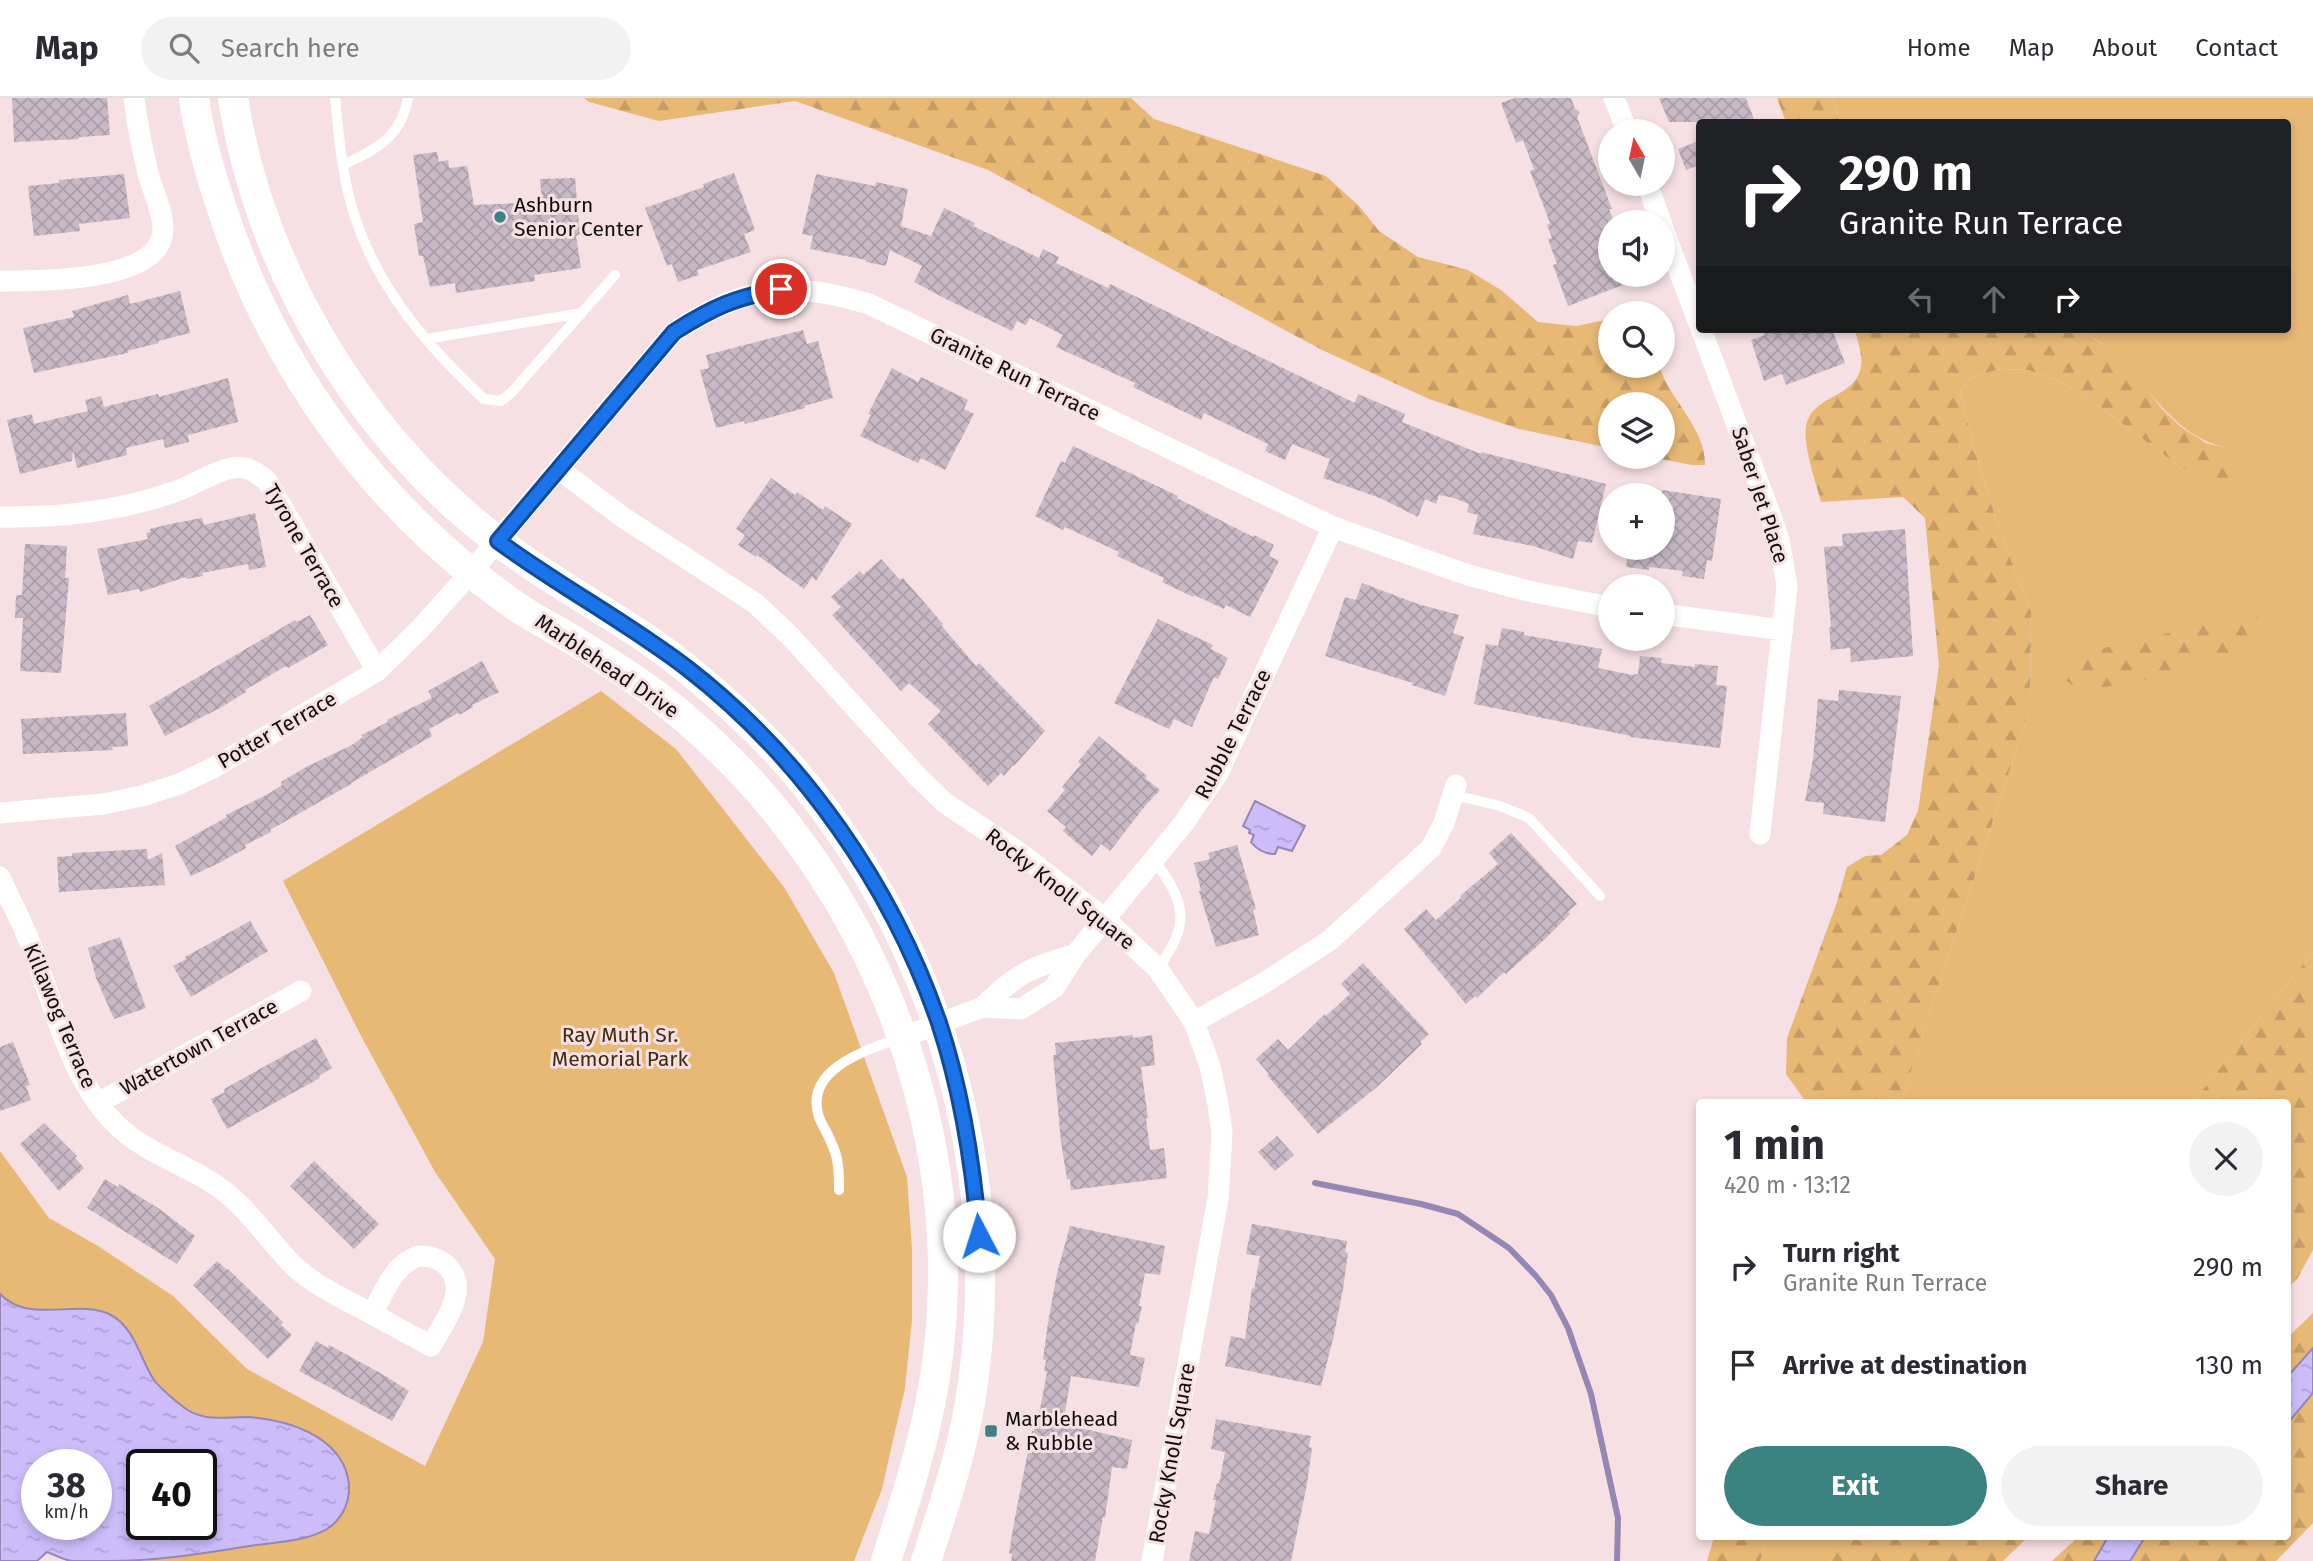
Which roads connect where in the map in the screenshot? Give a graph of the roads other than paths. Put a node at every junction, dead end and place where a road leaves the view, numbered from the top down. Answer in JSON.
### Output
{"nodes":[{"id":1,"x":134,"y":98,"type":"edge"},
{"id":2,"x":194,"y":98,"type":"edge"},
{"id":3,"x":233,"y":98,"type":"edge"},
{"id":4,"x":335,"y":98,"type":"edge"},
{"id":5,"x":408,"y":98,"type":"edge"},
{"id":6,"x":1614,"y":98,"type":"edge"},
{"id":7,"x":1622,"y":119,"type":"edge"},
{"id":8,"x":344,"y":165,"type":"junction"},
{"id":9,"x":1675,"y":259,"type":"edge"},
{"id":10,"x":615,"y":275,"type":"dead end"},
{"id":11,"x":0,"y":281,"type":"edge"},
{"id":12,"x":582,"y":313,"type":"junction"},
{"id":13,"x":1696,"y":316,"type":"edge"},
{"id":14,"x":1702,"y":333,"type":"edge"},
{"id":15,"x":426,"y":339,"type":"junction"},
{"id":16,"x":559,"y":470,"type":"junction"},
{"id":17,"x":0,"y":517,"type":"edge"},
{"id":18,"x":1333,"y":527,"type":"junction"},
{"id":19,"x":498,"y":541,"type":"junction"},
{"id":20,"x":471,"y":572,"type":"junction"},
{"id":21,"x":1598,"y":605,"type":"edge"},
{"id":22,"x":1675,"y":616,"type":"edge"},
{"id":23,"x":1783,"y":630,"type":"junction"},
{"id":24,"x":377,"y":671,"type":"junction"},
{"id":25,"x":1455,"y":790,"type":"joint"},
{"id":26,"x":0,"y":813,"type":"edge"},
{"id":27,"x":1760,"y":834,"type":"dead end"},
{"id":28,"x":1154,"y":860,"type":"junction"},
{"id":29,"x":0,"y":877,"type":"edge"},
{"id":30,"x":1600,"y":896,"type":"dead end"},
{"id":31,"x":1105,"y":919,"type":"junction"},
{"id":32,"x":1158,"y":969,"type":"junction"},
{"id":33,"x":301,"y":991,"type":"dead end"},
{"id":34,"x":1194,"y":1022,"type":"junction"},
{"id":35,"x":939,"y":1023,"type":"junction"},
{"id":36,"x":902,"y":1037,"type":"junction"},
{"id":37,"x":98,"y":1103,"type":"junction"},
{"id":38,"x":839,"y":1190,"type":"dead end"},
{"id":39,"x":372,"y":1314,"type":"junction"},
{"id":40,"x":886,"y":1561,"type":"edge"},
{"id":41,"x":926,"y":1561,"type":"edge"},
{"id":42,"x":1152,"y":1561,"type":"edge"}],
"edges":[{"from":1,"to":11,"type":"street"},
{"from":2,"to":20,"type":"street","name":"Marblehead Drive"},
{"from":3,"to":19,"type":"street","name":"Marblehead Drive"},
{"from":4,"to":8,"type":"lane"},
{"from":5,"to":8,"type":"lane"},
{"from":6,"to":7,"type":"street"},
{"from":8,"to":15,"type":"lane"},
{"from":9,"to":13,"type":"street","name":"Saber Jet Place"},
{"from":10,"to":12,"type":"lane"},
{"from":12,"to":15,"type":"lane"},
{"from":12,"to":15,"type":"lane"},
{"from":14,"to":23,"type":"street","name":"Saber Jet Place"},
{"from":16,"to":18,"type":"street","name":"Granite Run Terrace"},
{"from":16,"to":19,"type":"street","name":"Granite Run Terrace"},
{"from":16,"to":31,"type":"street","name":"Rocky Knoll Square"},
{"from":17,"to":24,"type":"street","name":"Tyrone Terrace"},
{"from":18,"to":21,"type":"street","name":"Granite Run Terrace"},
{"from":18,"to":28,"type":"street","name":"Rubble Terrace"},
{"from":19,"to":20,"type":"street","name":"Potter Terrace"},
{"from":19,"to":35,"type":"street","name":"Marblehead Drive"},
{"from":20,"to":24,"type":"street","name":"Potter Terrace"},
{"from":20,"to":36,"type":"street","name":"Marblehead Drive"},
{"from":22,"to":23,"type":"street"},
{"from":23,"to":27,"type":"street","name":"Saber Jet Place"},
{"from":24,"to":26,"type":"street","name":"Potter Terrace"},
{"from":25,"to":30,"type":"lane"},
{"from":25,"to":34,"type":"street"},
{"from":28,"to":31,"type":"street","name":"Rubble Terrace"},
{"from":28,"to":32,"type":"lane"},
{"from":29,"to":37,"type":"street","name":"Killawog Terrace"},
{"from":31,"to":32,"type":"street","name":"Rocky Knoll Square"},
{"from":31,"to":35,"type":"street","name":"Rubble Terrace"},
{"from":32,"to":34,"type":"street","name":"Rocky Knoll Square"},
{"from":33,"to":37,"type":"street","name":"Watertown Terrace"},
{"from":34,"to":42,"type":"street","name":"Rocky Knoll Square"},
{"from":35,"to":36,"type":"street","name":"Rubble Terrace"},
{"from":35,"to":41,"type":"street","name":"Marblehead Drive"},
{"from":36,"to":38,"type":"lane"},
{"from":36,"to":40,"type":"street","name":"Marblehead Drive"},
{"from":37,"to":39,"type":"street","name":"Killawog Terrace"},
{"from":39,"to":39,"type":"street","name":"Killawog Terrace"}]}
